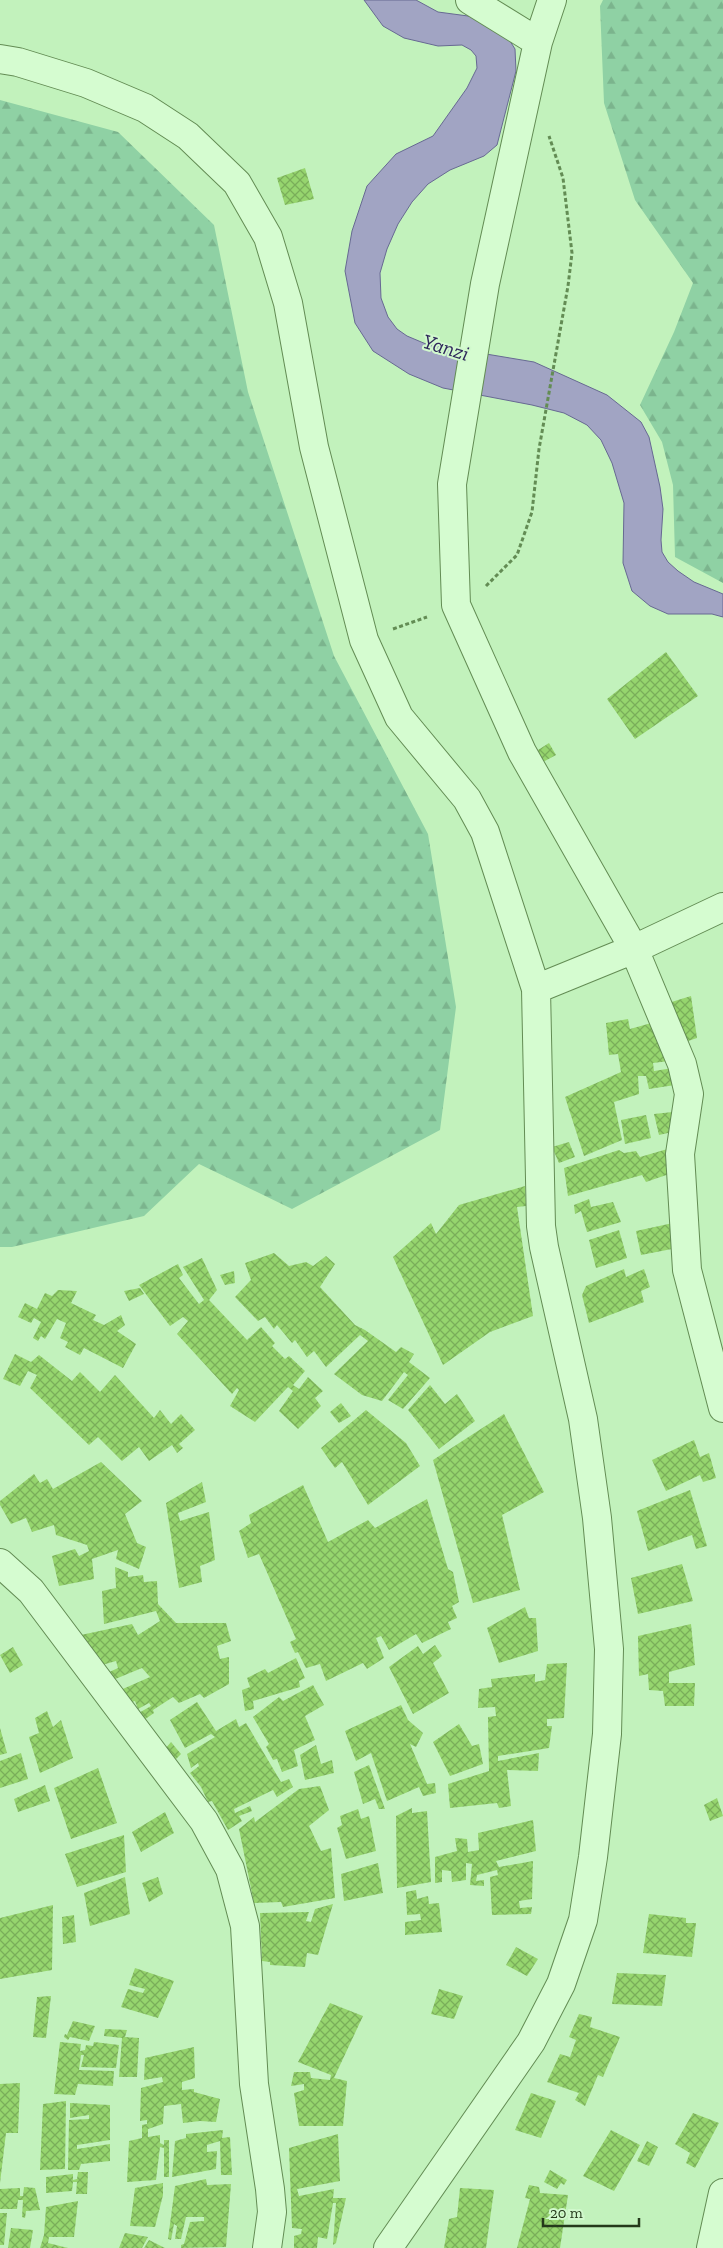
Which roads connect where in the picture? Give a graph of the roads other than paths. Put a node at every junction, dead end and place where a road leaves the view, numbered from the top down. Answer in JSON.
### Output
{"nodes":[{"id":1,"x":470,"y":0,"type":"edge"},
{"id":2,"x":552,"y":0,"type":"edge"},
{"id":3,"x":538,"y":42,"type":"junction"},
{"id":4,"x":0,"y":59,"type":"edge"},
{"id":5,"x":723,"y":907,"type":"edge"},
{"id":6,"x":634,"y":949,"type":"junction"},
{"id":7,"x":536,"y":989,"type":"junction"},
{"id":8,"x":723,"y":1408,"type":"edge"},
{"id":9,"x":0,"y":1563,"type":"edge"},
{"id":10,"x":723,"y":2193,"type":"edge"},
{"id":11,"x":267,"y":2248,"type":"edge"},
{"id":12,"x":388,"y":2248,"type":"edge"},
{"id":13,"x":711,"y":2248,"type":"edge"}],
"edges":[{"from":1,"to":3,"type":"street"},
{"from":2,"to":3,"type":"street"},
{"from":3,"to":6,"type":"street"},
{"from":4,"to":7,"type":"street"},
{"from":5,"to":6,"type":"street"},
{"from":6,"to":7,"type":"street"},
{"from":6,"to":8,"type":"street"},
{"from":7,"to":12,"type":"street"},
{"from":9,"to":11,"type":"street"},
{"from":10,"to":13,"type":"street"}]}
